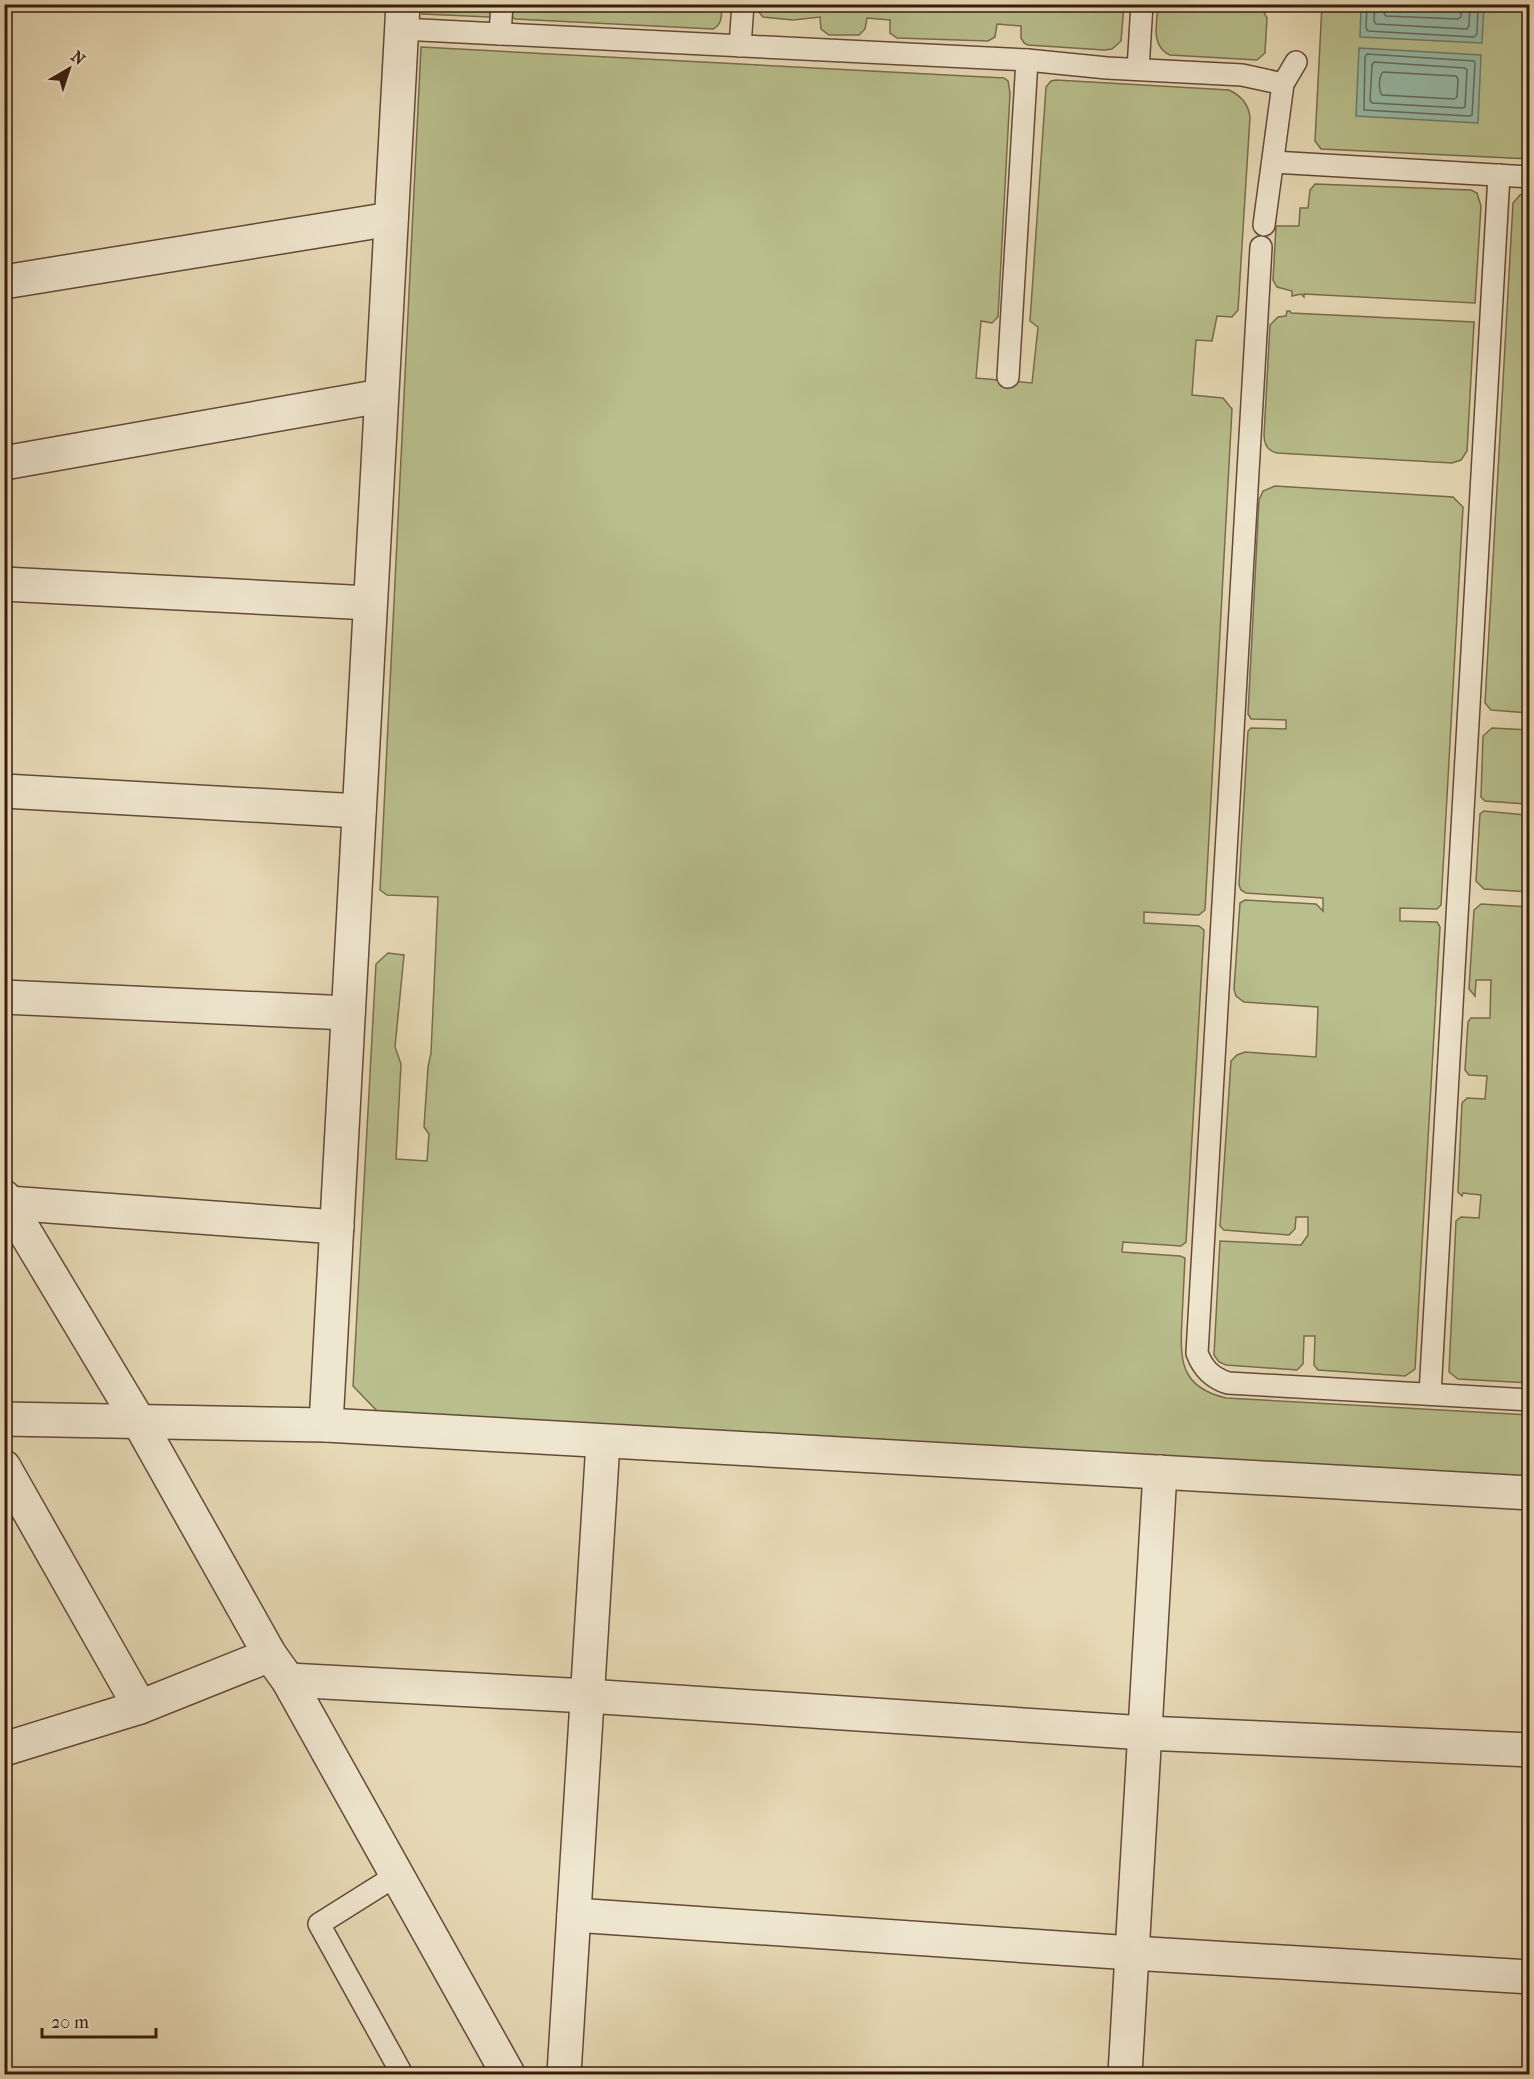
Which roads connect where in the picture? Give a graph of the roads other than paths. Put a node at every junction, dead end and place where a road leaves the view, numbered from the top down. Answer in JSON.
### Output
{"nodes":[{"id":1,"x":502,"y":4,"type":"edge"},
{"id":2,"x":743,"y":4,"type":"edge"},
{"id":3,"x":1142,"y":4,"type":"edge"},
{"id":4,"x":402,"y":16,"type":"edge"},
{"id":5,"x":500,"y":34,"type":"junction"},
{"id":6,"x":740,"y":46,"type":"junction"},
{"id":7,"x":1028,"y":60,"type":"junction"},
{"id":8,"x":1296,"y":62,"type":"dead end"},
{"id":9,"x":1138,"y":69,"type":"junction"},
{"id":10,"x":1283,"y":84,"type":"junction"},
{"id":11,"x":1274,"y":162,"type":"junction"},
{"id":12,"x":1499,"y":175,"type":"junction"},
{"id":13,"x":1530,"y":177,"type":"edge"},
{"id":14,"x":391,"y":219,"type":"junction"},
{"id":15,"x":1264,"y":225,"type":"dead end"},
{"id":16,"x":1261,"y":248,"type":"dead end"},
{"id":17,"x":4,"y":282,"type":"edge"},
{"id":18,"x":1008,"y":377,"type":"dead end"},
{"id":19,"x":381,"y":396,"type":"junction"},
{"id":20,"x":4,"y":463,"type":"edge"},
{"id":21,"x":4,"y":584,"type":"edge"},
{"id":22,"x":370,"y":603,"type":"junction"},
{"id":23,"x":4,"y":791,"type":"edge"},
{"id":24,"x":359,"y":811,"type":"junction"},
{"id":25,"x":4,"y":997,"type":"edge"},
{"id":26,"x":348,"y":1013,"type":"junction"},
{"id":27,"x":6,"y":1200,"type":"edge"},
{"id":28,"x":336,"y":1227,"type":"junction"},
{"id":29,"x":1430,"y":1394,"type":"junction"},
{"id":30,"x":1530,"y":1400,"type":"edge"},
{"id":31,"x":4,"y":1419,"type":"edge"},
{"id":32,"x":139,"y":1422,"type":"junction"},
{"id":33,"x":326,"y":1425,"type":"junction"},
{"id":34,"x":603,"y":1442,"type":"junction"},
{"id":35,"x":4,"y":1467,"type":"edge"},
{"id":36,"x":1160,"y":1472,"type":"junction"},
{"id":37,"x":1530,"y":1493,"type":"edge"},
{"id":38,"x":279,"y":1667,"type":"junction"},
{"id":39,"x":587,"y":1696,"type":"junction"},
{"id":40,"x":140,"y":1707,"type":"junction"},
{"id":41,"x":1145,"y":1733,"type":"junction"},
{"id":42,"x":4,"y":1749,"type":"edge"},
{"id":43,"x":1530,"y":1750,"type":"edge"},
{"id":44,"x":397,"y":1875,"type":"junction"},
{"id":45,"x":574,"y":1915,"type":"junction"},
{"id":46,"x":1132,"y":1953,"type":"junction"},
{"id":47,"x":1530,"y":1977,"type":"edge"},
{"id":48,"x":402,"y":2074,"type":"edge"},
{"id":49,"x":508,"y":2074,"type":"edge"},
{"id":50,"x":564,"y":2074,"type":"edge"},
{"id":51,"x":1125,"y":2074,"type":"edge"}],
"edges":[{"from":1,"to":5,"type":"lane"},
{"from":2,"to":6,"type":"lane"},
{"from":3,"to":9,"type":"lane"},
{"from":4,"to":5,"type":"lane"},
{"from":4,"to":14,"type":"street"},
{"from":5,"to":6,"type":"lane"},
{"from":6,"to":7,"type":"lane"},
{"from":7,"to":9,"type":"lane"},
{"from":7,"to":18,"type":"lane"},
{"from":8,"to":10,"type":"lane"},
{"from":9,"to":10,"type":"lane"},
{"from":10,"to":11,"type":"lane"},
{"from":11,"to":12,"type":"lane"},
{"from":11,"to":15,"type":"lane"},
{"from":12,"to":13,"type":"lane"},
{"from":12,"to":29,"type":"lane"},
{"from":14,"to":17,"type":"street"},
{"from":14,"to":19,"type":"street"},
{"from":16,"to":29,"type":"lane"},
{"from":19,"to":20,"type":"street"},
{"from":19,"to":22,"type":"street"},
{"from":21,"to":22,"type":"street"},
{"from":22,"to":24,"type":"street"},
{"from":23,"to":24,"type":"street"},
{"from":24,"to":26,"type":"street"},
{"from":25,"to":26,"type":"street"},
{"from":26,"to":28,"type":"street"},
{"from":27,"to":28,"type":"street"},
{"from":27,"to":32,"type":"street"},
{"from":28,"to":33,"type":"street"},
{"from":29,"to":30,"type":"lane"},
{"from":31,"to":32,"type":"street"},
{"from":32,"to":33,"type":"street"},
{"from":32,"to":38,"type":"street"},
{"from":33,"to":34,"type":"street"},
{"from":34,"to":36,"type":"street"},
{"from":34,"to":39,"type":"street"},
{"from":35,"to":40,"type":"street"},
{"from":36,"to":37,"type":"street"},
{"from":36,"to":41,"type":"street"},
{"from":38,"to":39,"type":"street"},
{"from":38,"to":40,"type":"street"},
{"from":38,"to":44,"type":"street"},
{"from":39,"to":41,"type":"street"},
{"from":39,"to":45,"type":"street"},
{"from":40,"to":42,"type":"street"},
{"from":41,"to":43,"type":"street"},
{"from":41,"to":46,"type":"street"},
{"from":44,"to":48,"type":"lane"},
{"from":44,"to":49,"type":"street"},
{"from":45,"to":46,"type":"street"},
{"from":45,"to":50,"type":"street"},
{"from":46,"to":47,"type":"street"},
{"from":46,"to":51,"type":"street"}]}
